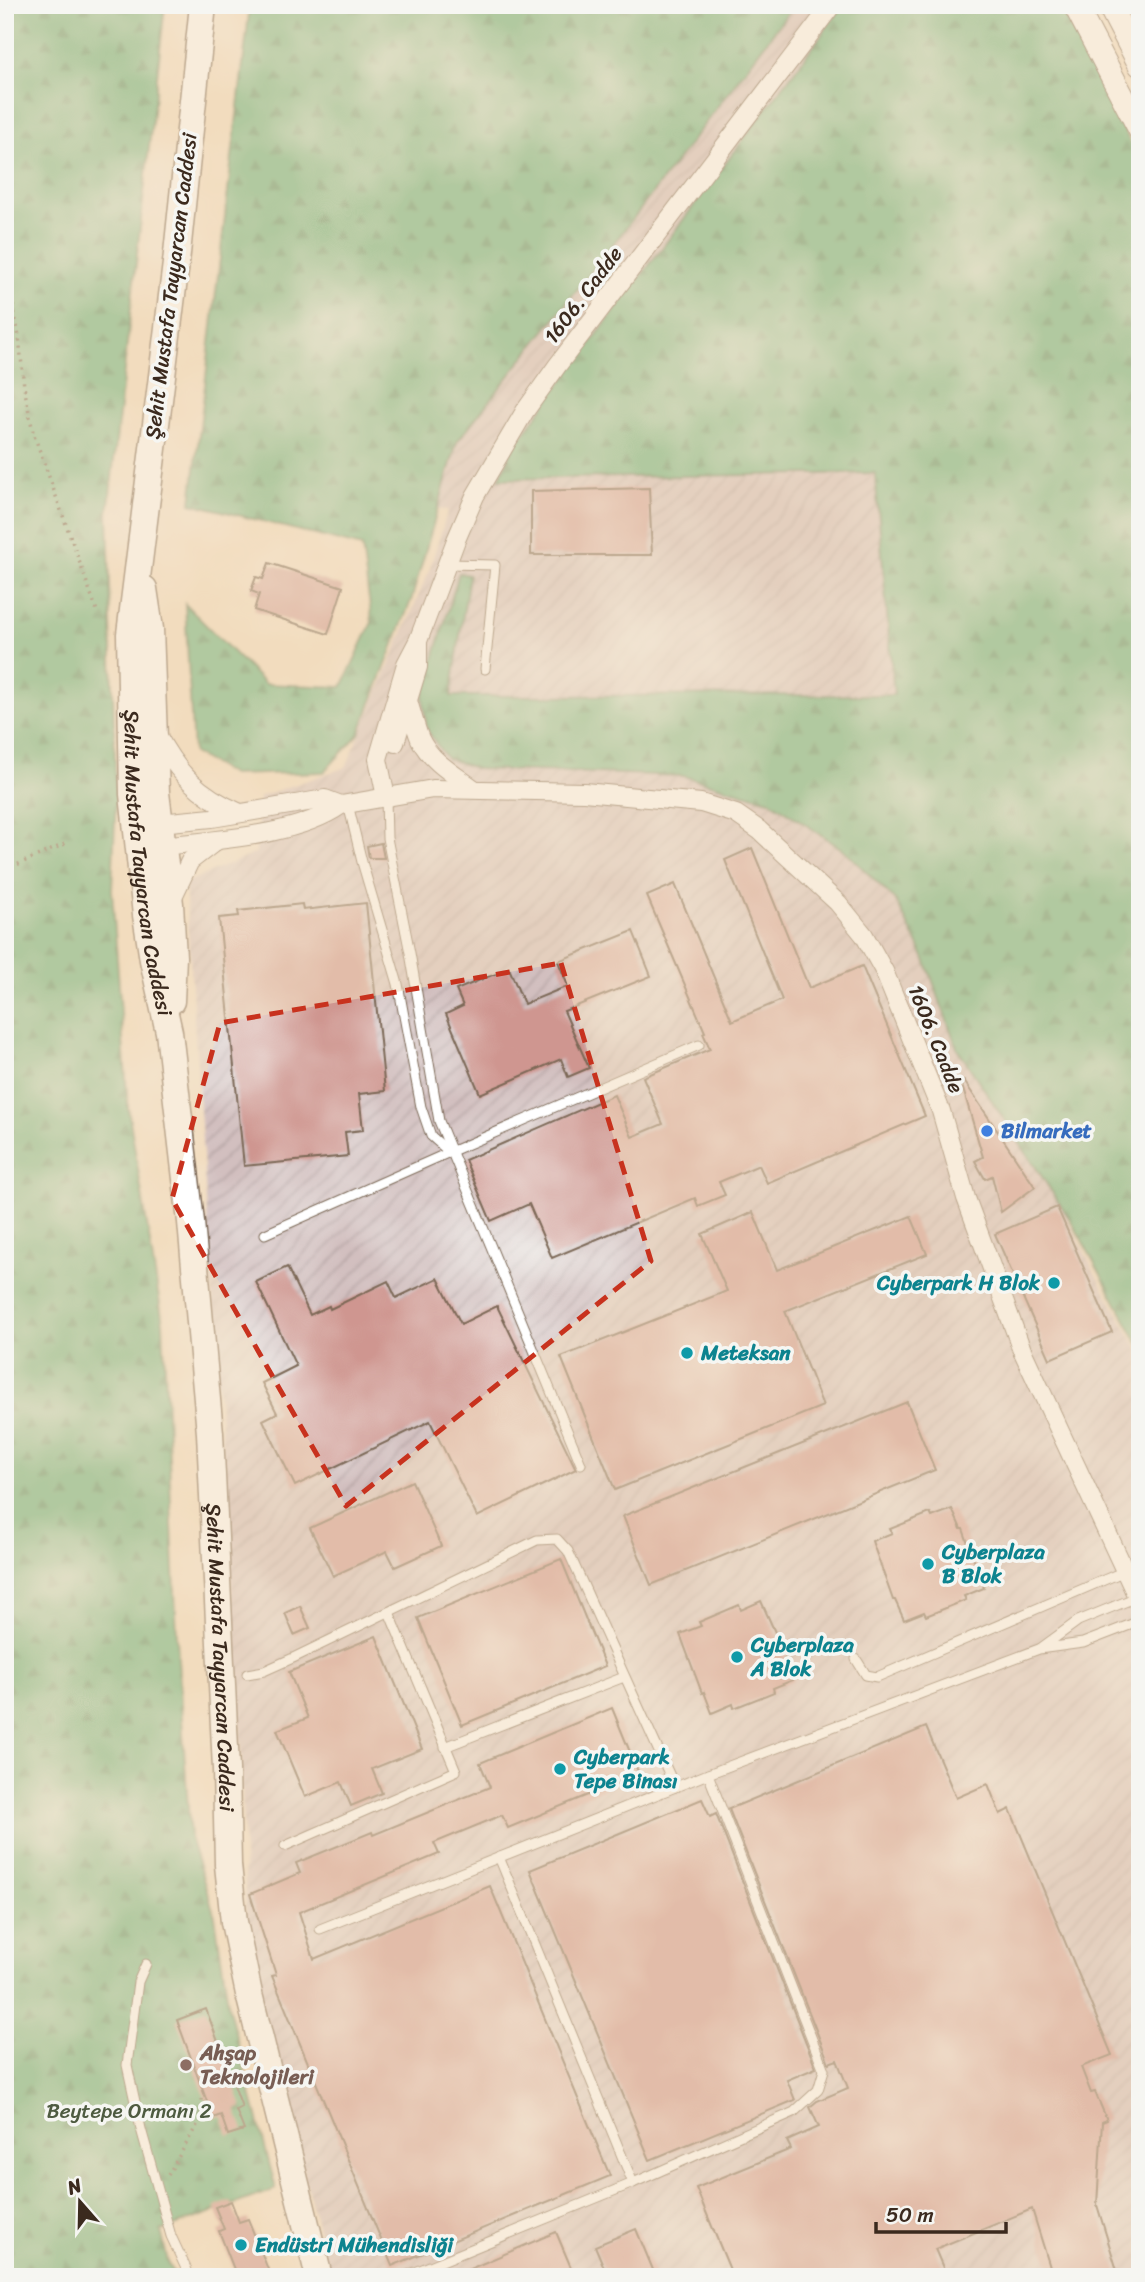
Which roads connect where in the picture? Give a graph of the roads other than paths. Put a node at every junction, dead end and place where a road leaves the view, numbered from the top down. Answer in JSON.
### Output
{"nodes":[{"id":1,"x":202,"y":5,"type":"edge"},
{"id":2,"x":832,"y":5,"type":"edge"},
{"id":3,"x":1075,"y":5,"type":"edge"},
{"id":4,"x":1110,"y":5,"type":"edge"},
{"id":5,"x":1140,"y":65,"type":"edge"},
{"id":6,"x":1140,"y":130,"type":"edge"},
{"id":7,"x":447,"y":564,"type":"junction"},
{"id":8,"x":140,"y":567,"type":"junction"},
{"id":9,"x":418,"y":641,"type":"junction"},
{"id":10,"x":485,"y":669,"type":"dead end"},
{"id":11,"x":408,"y":701,"type":"junction"},
{"id":12,"x":154,"y":729,"type":"junction"},
{"id":13,"x":383,"y":775,"type":"junction"},
{"id":14,"x":474,"y":789,"type":"junction"},
{"id":15,"x":386,"y":797,"type":"junction"},
{"id":16,"x":345,"y":804,"type":"junction"},
{"id":17,"x":240,"y":813,"type":"junction"},
{"id":18,"x":149,"y":836,"type":"junction"},
{"id":19,"x":218,"y":839,"type":"junction"},
{"id":20,"x":170,"y":904,"type":"junction"},
{"id":21,"x":169,"y":1032,"type":"junction"},
{"id":22,"x":699,"y":1045,"type":"dead end"},
{"id":23,"x":450,"y":1152,"type":"junction"},
{"id":24,"x":265,"y":1234,"type":"dead end"},
{"id":25,"x":581,"y":1464,"type":"dead end"},
{"id":26,"x":1132,"y":1569,"type":"edge"},
{"id":27,"x":1138,"y":1600,"type":"edge"},
{"id":28,"x":389,"y":1612,"type":"junction"},
{"id":29,"x":1140,"y":1621,"type":"edge"},
{"id":30,"x":1040,"y":1649,"type":"junction"},
{"id":31,"x":856,"y":1660,"type":"dead end"},
{"id":32,"x":247,"y":1674,"type":"dead end"},
{"id":33,"x":624,"y":1677,"type":"junction"},
{"id":34,"x":446,"y":1747,"type":"junction"},
{"id":35,"x":708,"y":1774,"type":"junction"},
{"id":36,"x":676,"y":1787,"type":"junction"},
{"id":37,"x":285,"y":1846,"type":"dead end"},
{"id":38,"x":499,"y":1857,"type":"junction"},
{"id":39,"x":320,"y":1929,"type":"dead end"},
{"id":40,"x":146,"y":1964,"type":"dead end"},
{"id":41,"x":633,"y":2183,"type":"junction"},
{"id":42,"x":190,"y":2277,"type":"edge"},
{"id":43,"x":319,"y":2277,"type":"edge"},
{"id":44,"x":403,"y":2277,"type":"edge"}],
"edges":[{"from":1,"to":8,"type":"main road","name":"Şehit Mustafa Tayyarcan Caddesi"},
{"from":2,"to":7,"type":"street","name":"1606. Cadde"},
{"from":3,"to":6,"type":"street"},
{"from":4,"to":5,"type":"street"},
{"from":7,"to":9,"type":"street","name":"1606. Cadde"},
{"from":7,"to":10,"type":"lane"},
{"from":8,"to":12,"type":"main road","name":"Şehit Mustafa Tayyarcan Caddesi"},
{"from":8,"to":18,"type":"main road","name":"Şehit Mustafa Tayyarcan Caddesi"},
{"from":9,"to":11,"type":"street","name":"1606. Cadde"},
{"from":9,"to":13,"type":"street","name":"1606. Cadde"},
{"from":11,"to":13,"type":"street","name":"1606. Cadde"},
{"from":11,"to":14,"type":"street"},
{"from":12,"to":17,"type":"street"},
{"from":12,"to":18,"type":"main road","name":"Şehit Mustafa Tayyarcan Caddesi"},
{"from":13,"to":15,"type":"street","name":"1606. Cadde"},
{"from":14,"to":15,"type":"street","name":"1606. Cadde"},
{"from":14,"to":26,"type":"street","name":"1606. Cadde"},
{"from":15,"to":16,"type":"street"},
{"from":15,"to":23,"type":"lane"},
{"from":16,"to":17,"type":"street"},
{"from":16,"to":19,"type":"street"},
{"from":16,"to":23,"type":"lane"},
{"from":17,"to":18,"type":"street"},
{"from":18,"to":19,"type":"street"},
{"from":18,"to":20,"type":"main road","name":"Şehit Mustafa Tayyarcan Caddesi"},
{"from":18,"to":21,"type":"main road","name":"Şehit Mustafa Tayyarcan Caddesi"},
{"from":19,"to":20,"type":"street"},
{"from":20,"to":21,"type":"main road","name":"Şehit Mustafa Tayyarcan Caddesi"},
{"from":21,"to":43,"type":"main road","name":"Şehit Mustafa Tayyarcan Caddesi"},
{"from":22,"to":23,"type":"lane"},
{"from":23,"to":24,"type":"lane"},
{"from":23,"to":25,"type":"lane"},
{"from":26,"to":27,"type":"street","name":"1606. Cadde"},
{"from":26,"to":31,"type":"lane"},
{"from":27,"to":30,"type":"lane"},
{"from":28,"to":32,"type":"lane"},
{"from":28,"to":33,"type":"lane"},
{"from":28,"to":34,"type":"lane"},
{"from":29,"to":30,"type":"lane"},
{"from":30,"to":35,"type":"lane"},
{"from":33,"to":34,"type":"lane"},
{"from":33,"to":36,"type":"lane"},
{"from":34,"to":37,"type":"lane"},
{"from":35,"to":36,"type":"lane"},
{"from":35,"to":41,"type":"lane"},
{"from":36,"to":38,"type":"lane"},
{"from":38,"to":39,"type":"lane"},
{"from":38,"to":41,"type":"lane"},
{"from":40,"to":42,"type":"lane"},
{"from":41,"to":44,"type":"lane"}]}
